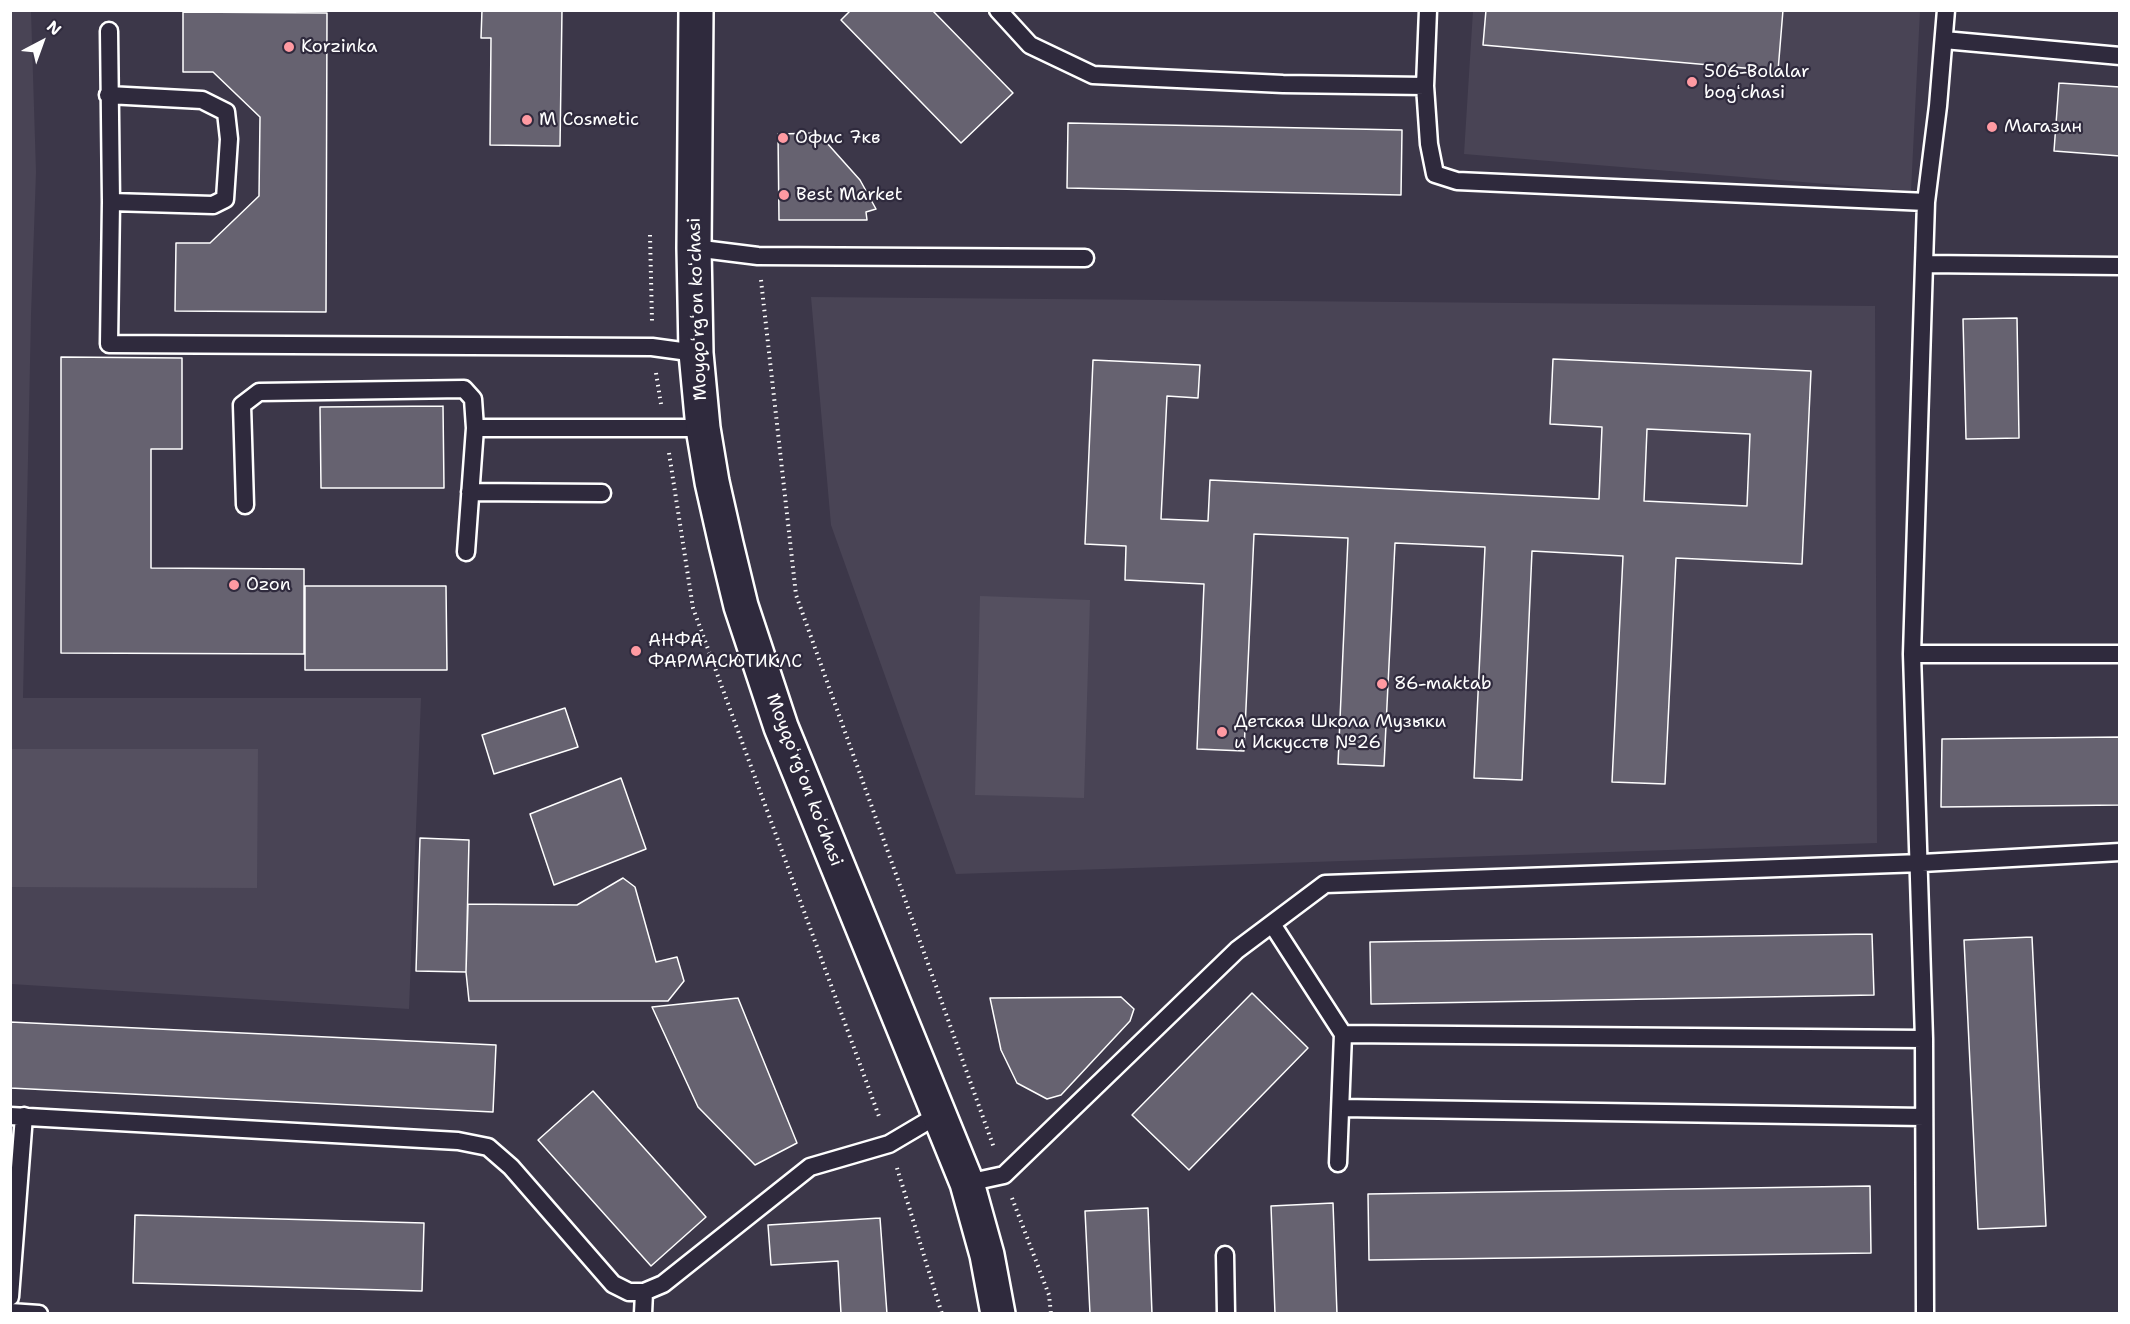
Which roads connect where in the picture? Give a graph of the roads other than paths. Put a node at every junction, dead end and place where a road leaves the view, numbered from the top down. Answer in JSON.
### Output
{"nodes":[{"id":1,"x":696,"y":10,"type":"edge"},
{"id":2,"x":998,"y":10,"type":"edge"},
{"id":3,"x":1428,"y":10,"type":"edge"},
{"id":4,"x":1946,"y":10,"type":"edge"},
{"id":5,"x":109,"y":31,"type":"dead end"},
{"id":6,"x":1944,"y":40,"type":"junction"},
{"id":7,"x":2120,"y":56,"type":"edge"},
{"id":8,"x":1425,"y":86,"type":"junction"},
{"id":9,"x":108,"y":95,"type":"junction"},
{"id":10,"x":1926,"y":201,"type":"junction"},
{"id":11,"x":111,"y":202,"type":"junction"},
{"id":12,"x":694,"y":249,"type":"junction"},
{"id":13,"x":1085,"y":258,"type":"dead end"},
{"id":14,"x":1924,"y":264,"type":"junction"},
{"id":15,"x":2120,"y":266,"type":"edge"},
{"id":16,"x":696,"y":353,"type":"junction"},
{"id":17,"x":475,"y":428,"type":"junction"},
{"id":18,"x":703,"y":428,"type":"junction"},
{"id":19,"x":470,"y":492,"type":"junction"},
{"id":20,"x":602,"y":493,"type":"dead end"},
{"id":21,"x":245,"y":505,"type":"dead end"},
{"id":22,"x":466,"y":552,"type":"dead end"},
{"id":23,"x":1912,"y":654,"type":"junction"},
{"id":24,"x":2120,"y":654,"type":"edge"},
{"id":25,"x":2120,"y":852,"type":"edge"},
{"id":26,"x":1917,"y":863,"type":"junction"},
{"id":27,"x":1272,"y":924,"type":"junction"},
{"id":28,"x":1343,"y":1034,"type":"junction"},
{"id":29,"x":1924,"y":1039,"type":"junction"},
{"id":30,"x":1341,"y":1108,"type":"junction"},
{"id":31,"x":938,"y":1115,"type":"junction"},
{"id":32,"x":17,"y":1116,"type":"edge"},
{"id":33,"x":1924,"y":1117,"type":"junction"},
{"id":34,"x":1338,"y":1163,"type":"dead end"},
{"id":35,"x":967,"y":1184,"type":"junction"},
{"id":36,"x":1225,"y":1255,"type":"dead end"},
{"id":37,"x":644,"y":1292,"type":"junction"},
{"id":38,"x":10,"y":1297,"type":"edge"},
{"id":39,"x":10,"y":1312,"type":"edge"},
{"id":40,"x":39,"y":1314,"type":"edge"},
{"id":41,"x":643,"y":1314,"type":"edge"},
{"id":42,"x":998,"y":1314,"type":"edge"},
{"id":43,"x":1226,"y":1314,"type":"edge"},
{"id":44,"x":1925,"y":1314,"type":"edge"}],
"edges":[{"from":1,"to":12,"type":"main road","name":"Moyqoʻrgʻon koʻchasi"},
{"from":2,"to":8,"type":"lane"},
{"from":3,"to":8,"type":"lane"},
{"from":4,"to":6,"type":"lane"},
{"from":5,"to":9,"type":"lane"},
{"from":6,"to":7,"type":"lane"},
{"from":6,"to":10,"type":"lane"},
{"from":8,"to":10,"type":"lane"},
{"from":9,"to":11,"type":"lane"},
{"from":9,"to":11,"type":"lane"},
{"from":10,"to":14,"type":"lane"},
{"from":11,"to":16,"type":"lane"},
{"from":12,"to":13,"type":"lane"},
{"from":12,"to":16,"type":"main road","name":"Moyqoʻrgʻon koʻchasi"},
{"from":14,"to":15,"type":"lane"},
{"from":14,"to":23,"type":"lane"},
{"from":16,"to":18,"type":"main road","name":"Moyqoʻrgʻon koʻchasi"},
{"from":17,"to":18,"type":"lane"},
{"from":17,"to":19,"type":"lane"},
{"from":17,"to":21,"type":"lane"},
{"from":18,"to":31,"type":"main road","name":"Moyqoʻrgʻon koʻchasi"},
{"from":19,"to":20,"type":"lane"},
{"from":19,"to":22,"type":"lane"},
{"from":23,"to":24,"type":"lane"},
{"from":23,"to":26,"type":"lane"},
{"from":25,"to":26,"type":"lane"},
{"from":26,"to":27,"type":"lane"},
{"from":26,"to":29,"type":"lane"},
{"from":27,"to":28,"type":"lane"},
{"from":27,"to":35,"type":"lane"},
{"from":28,"to":29,"type":"lane"},
{"from":28,"to":30,"type":"lane"},
{"from":29,"to":33,"type":"lane"},
{"from":30,"to":33,"type":"lane"},
{"from":30,"to":34,"type":"lane"},
{"from":31,"to":35,"type":"main road","name":"Moyqoʻrgʻon koʻchasi"},
{"from":31,"to":37,"type":"lane"},
{"from":32,"to":37,"type":"lane"},
{"from":32,"to":38,"type":"lane"},
{"from":33,"to":44,"type":"lane"},
{"from":35,"to":42,"type":"main road","name":"Moyqoʻrgʻon koʻchasi"},
{"from":36,"to":43,"type":"lane"},
{"from":37,"to":41,"type":"lane"},
{"from":39,"to":40,"type":"lane"}]}
